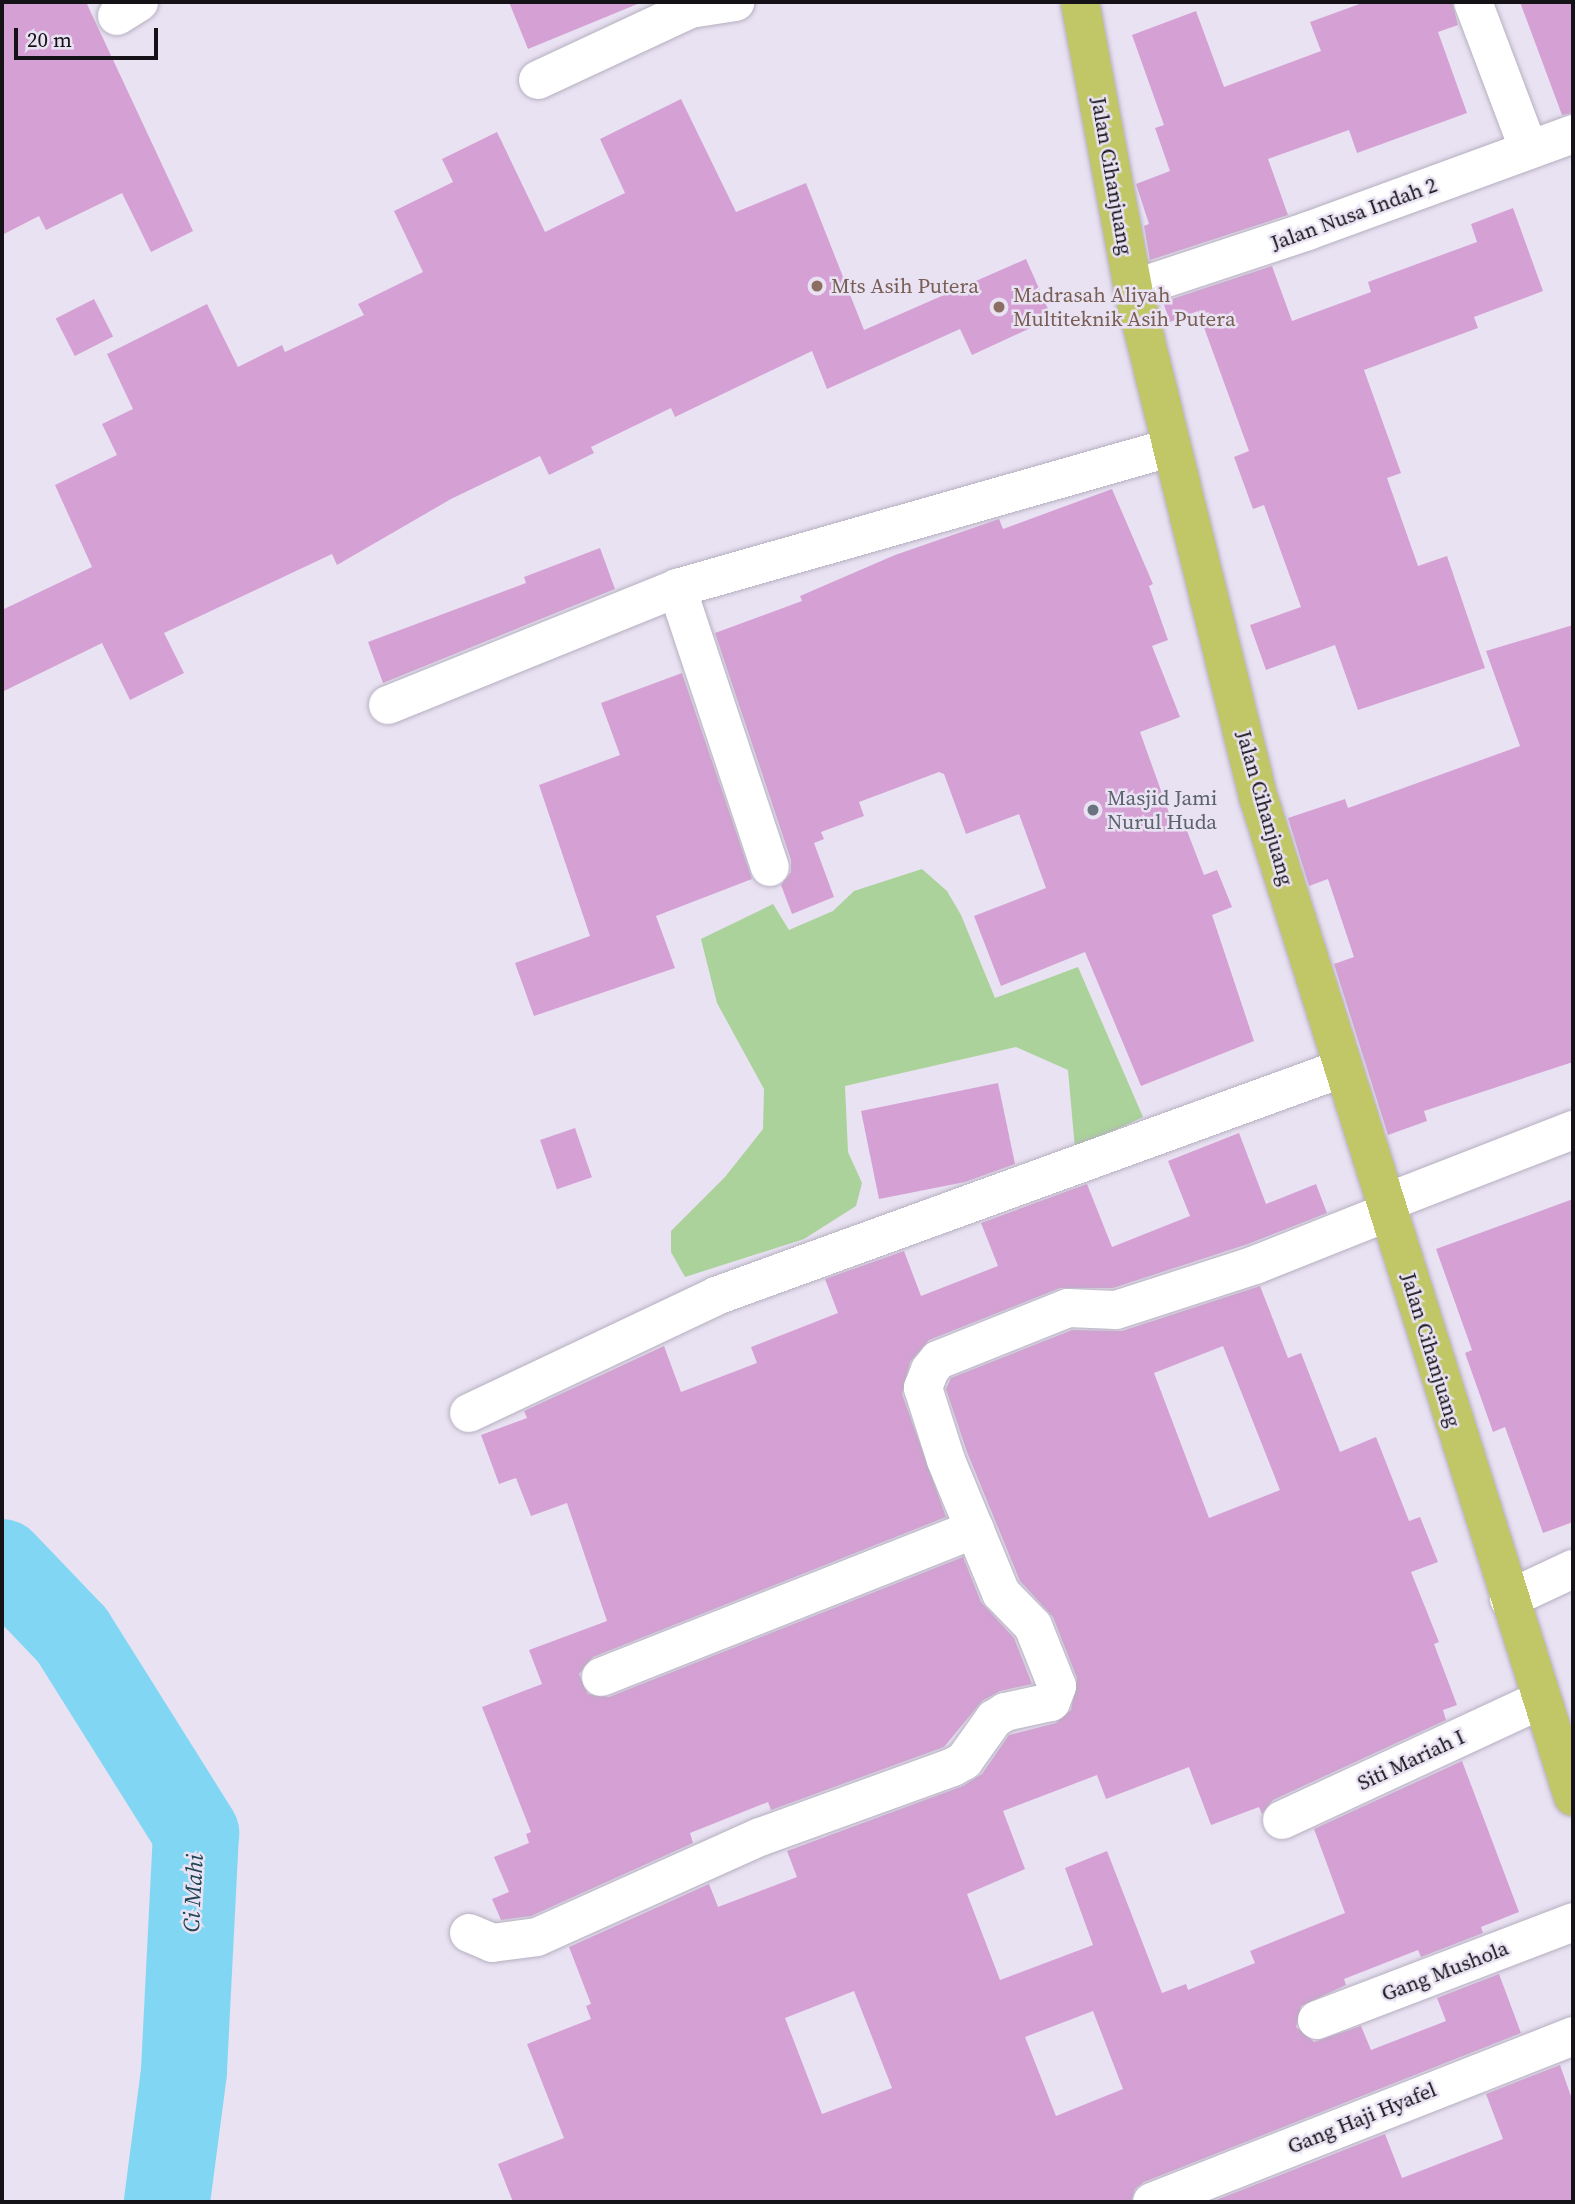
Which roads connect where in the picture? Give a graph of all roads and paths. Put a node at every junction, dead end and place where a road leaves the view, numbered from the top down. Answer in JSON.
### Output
{"nodes":[{"id":1,"x":736,"y":2,"type":"edge"},
{"id":2,"x":1080,"y":2,"type":"edge"},
{"id":3,"x":1473,"y":2,"type":"edge"},
{"id":4,"x":538,"y":80,"type":"dead end"},
{"id":5,"x":1573,"y":134,"type":"edge"},
{"id":6,"x":1529,"y":150,"type":"junction"},
{"id":7,"x":1133,"y":289,"type":"junction"},
{"id":8,"x":1169,"y":448,"type":"junction"},
{"id":9,"x":677,"y":588,"type":"junction"},
{"id":10,"x":388,"y":705,"type":"dead end"},
{"id":11,"x":770,"y":867,"type":"dead end"},
{"id":12,"x":1343,"y":1068,"type":"junction"},
{"id":13,"x":1573,"y":1130,"type":"edge"},
{"id":14,"x":1387,"y":1207,"type":"junction"},
{"id":15,"x":469,"y":1413,"type":"dead end"},
{"id":16,"x":975,"y":1528,"type":"junction"},
{"id":17,"x":1573,"y":1569,"type":"edge"},
{"id":18,"x":1509,"y":1599,"type":"junction"},
{"id":19,"x":601,"y":1677,"type":"dead end"},
{"id":20,"x":1541,"y":1700,"type":"junction"},
{"id":21,"x":1573,"y":1797,"type":"edge"},
{"id":22,"x":1282,"y":1820,"type":"dead end"},
{"id":23,"x":1573,"y":1922,"type":"edge"},
{"id":24,"x":469,"y":1933,"type":"dead end"},
{"id":25,"x":1317,"y":2020,"type":"dead end"},
{"id":26,"x":1573,"y":2036,"type":"edge"},
{"id":27,"x":1152,"y":2202,"type":"edge"}],
"edges":[{"from":1,"to":4,"type":"street"},
{"from":2,"to":7,"type":"main road","name":"Jalan Cihanjuang"},
{"from":3,"to":6,"type":"street"},
{"from":5,"to":6,"type":"street","name":"Jalan Nusa Indah 2"},
{"from":6,"to":7,"type":"street","name":"Jalan Nusa Indah 2"},
{"from":7,"to":8,"type":"main road","name":"Jalan Cihanjuang"},
{"from":8,"to":9,"type":"street"},
{"from":8,"to":12,"type":"main road","name":"Jalan Cihanjuang"},
{"from":9,"to":10,"type":"street"},
{"from":9,"to":11,"type":"street"},
{"from":12,"to":14,"type":"main road","name":"Jalan Cihanjuang"},
{"from":12,"to":15,"type":"street"},
{"from":13,"to":14,"type":"street"},
{"from":14,"to":16,"type":"street"},
{"from":14,"to":18,"type":"main road","name":"Jalan Cihanjuang"},
{"from":16,"to":19,"type":"street"},
{"from":16,"to":24,"type":"street"},
{"from":17,"to":18,"type":"street"},
{"from":18,"to":20,"type":"main road","name":"Jalan Cihanjuang"},
{"from":20,"to":21,"type":"main road","name":"Jalan Cihanjuang"},
{"from":20,"to":22,"type":"street","name":"Siti Mariah I"},
{"from":23,"to":25,"type":"street","name":"Gang Mushola"},
{"from":26,"to":27,"type":"street","name":"Gang Haji Hyafel"}]}
